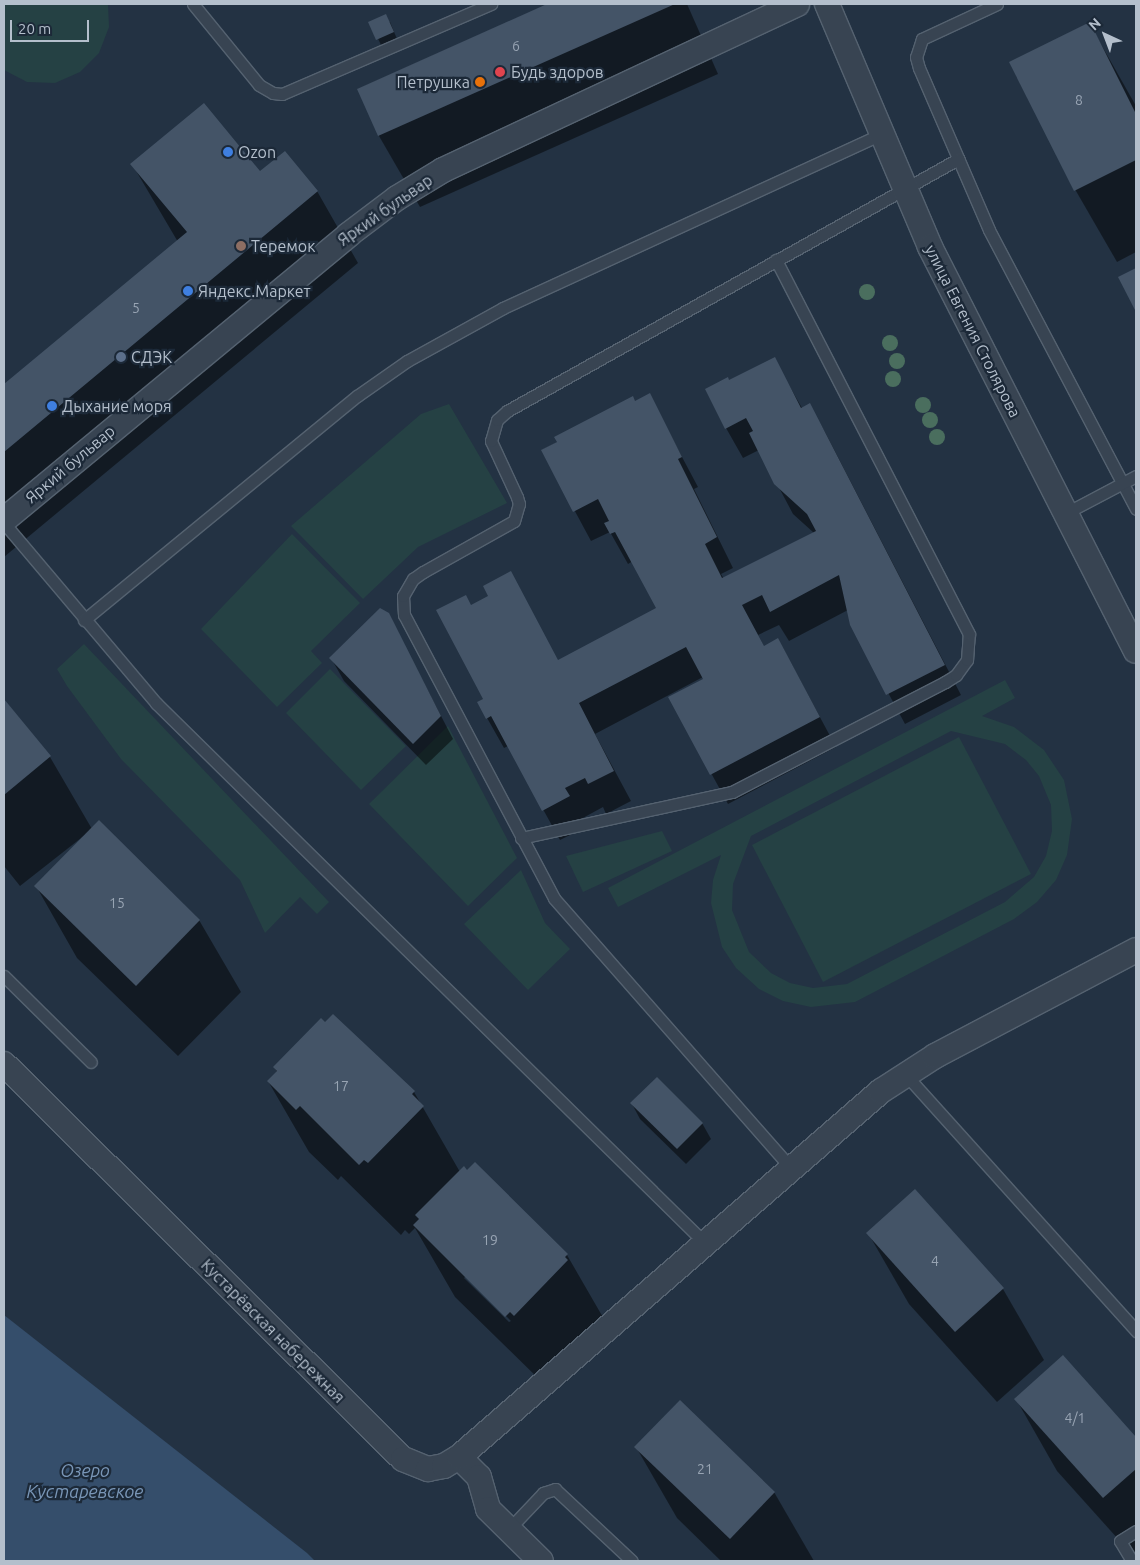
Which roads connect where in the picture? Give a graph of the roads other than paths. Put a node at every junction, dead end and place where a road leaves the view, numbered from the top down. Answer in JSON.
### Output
{"nodes":[{"id":1,"x":193,"y":4,"type":"edge"},
{"id":2,"x":492,"y":4,"type":"edge"},
{"id":3,"x":797,"y":4,"type":"edge"},
{"id":4,"x":828,"y":4,"type":"edge"},
{"id":5,"x":997,"y":4,"type":"edge"},
{"id":6,"x":882,"y":134,"type":"junction"},
{"id":7,"x":958,"y":159,"type":"junction"},
{"id":8,"x":905,"y":188,"type":"junction"},
{"id":9,"x":776,"y":260,"type":"junction"},
{"id":10,"x":1136,"y":476,"type":"edge"},
{"id":11,"x":1122,"y":483,"type":"junction"},
{"id":12,"x":1136,"y":509,"type":"edge"},
{"id":13,"x":1066,"y":513,"type":"junction"},
{"id":14,"x":4,"y":521,"type":"edge"},
{"id":15,"x":84,"y":620,"type":"junction"},
{"id":16,"x":1136,"y":651,"type":"edge"},
{"id":17,"x":522,"y":838,"type":"junction"},
{"id":18,"x":1136,"y":950,"type":"edge"},
{"id":19,"x":4,"y":976,"type":"edge"},
{"id":20,"x":91,"y":1062,"type":"dead end"},
{"id":21,"x":4,"y":1064,"type":"edge"},
{"id":22,"x":905,"y":1074,"type":"junction"},
{"id":23,"x":791,"y":1168,"type":"junction"},
{"id":24,"x":705,"y":1243,"type":"junction"},
{"id":25,"x":1136,"y":1331,"type":"edge"},
{"id":26,"x":459,"y":1457,"type":"junction"},
{"id":27,"x":509,"y":1529,"type":"junction"},
{"id":28,"x":1136,"y":1531,"type":"edge"},
{"id":29,"x":541,"y":1561,"type":"edge"},
{"id":30,"x":632,"y":1561,"type":"edge"},
{"id":31,"x":1132,"y":1561,"type":"edge"}],
"edges":[{"from":1,"to":2,"type":"lane"},
{"from":3,"to":14,"type":"street","name":"Яркий бульвар"},
{"from":4,"to":6,"type":"street","name":"улица Евгения Столярова"},
{"from":5,"to":7,"type":"lane"},
{"from":6,"to":8,"type":"street","name":"улица Евгения Столярова"},
{"from":6,"to":15,"type":"lane"},
{"from":7,"to":8,"type":"lane"},
{"from":7,"to":11,"type":"lane"},
{"from":8,"to":9,"type":"lane"},
{"from":8,"to":13,"type":"street","name":"улица Евгения Столярова"},
{"from":9,"to":17,"type":"lane"},
{"from":9,"to":17,"type":"lane"},
{"from":10,"to":11,"type":"lane"},
{"from":11,"to":12,"type":"lane"},
{"from":11,"to":13,"type":"lane"},
{"from":13,"to":16,"type":"street","name":"улица Евгения Столярова"},
{"from":14,"to":15,"type":"lane"},
{"from":15,"to":24,"type":"lane"},
{"from":17,"to":23,"type":"lane"},
{"from":18,"to":22,"type":"street","name":"Кустарёвская набережная"},
{"from":19,"to":20,"type":"lane"},
{"from":21,"to":26,"type":"street","name":"Кустарёвская набережная"},
{"from":22,"to":23,"type":"street","name":"Кустарёвская набережная"},
{"from":22,"to":25,"type":"lane"},
{"from":23,"to":24,"type":"street","name":"Кустарёвская набережная"},
{"from":24,"to":26,"type":"street","name":"Кустарёвская набережная"},
{"from":26,"to":27,"type":"street"},
{"from":27,"to":29,"type":"street"},
{"from":27,"to":30,"type":"lane"},
{"from":28,"to":31,"type":"lane"}]}
